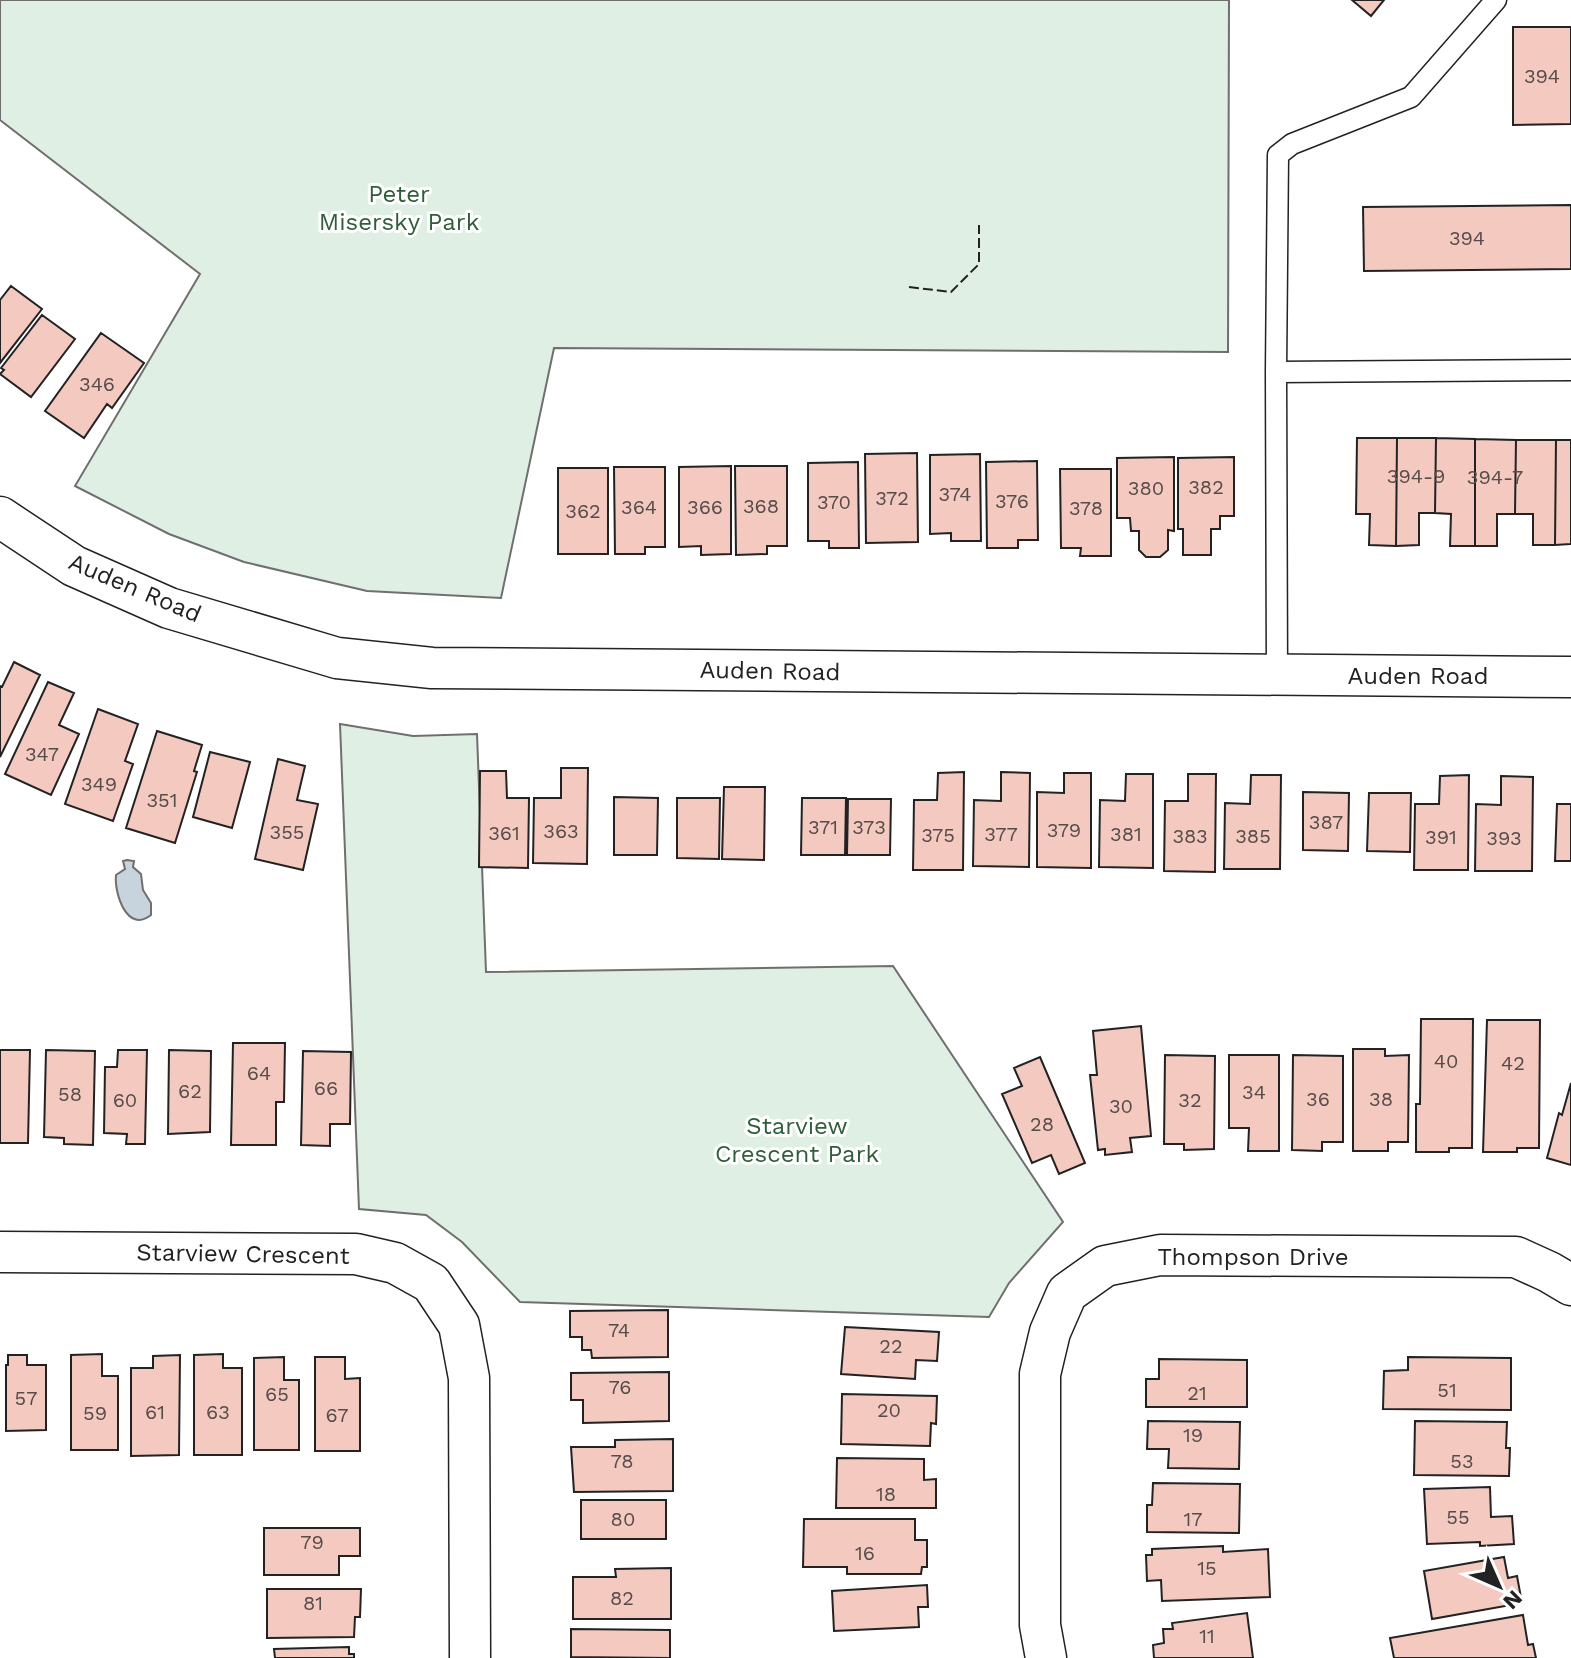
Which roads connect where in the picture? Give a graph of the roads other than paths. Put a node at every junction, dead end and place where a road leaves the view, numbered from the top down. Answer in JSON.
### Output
{"nodes":[{"id":1,"x":1496,"y":0,"type":"edge"},
{"id":2,"x":1571,"y":370,"type":"edge"},
{"id":3,"x":1276,"y":372,"type":"junction"},
{"id":4,"x":0,"y":517,"type":"edge"},
{"id":5,"x":1277,"y":676,"type":"junction"},
{"id":6,"x":1571,"y":677,"type":"edge"},
{"id":7,"x":0,"y":1252,"type":"edge"},
{"id":8,"x":1571,"y":1285,"type":"edge"},
{"id":9,"x":470,"y":1658,"type":"edge"},
{"id":10,"x":1046,"y":1658,"type":"edge"}],
"edges":[{"from":1,"to":3,"type":"lane"},
{"from":2,"to":3,"type":"lane"},
{"from":3,"to":5,"type":"lane"},
{"from":4,"to":5,"type":"street","name":"Auden Road"},
{"from":5,"to":6,"type":"street","name":"Auden Road"},
{"from":7,"to":9,"type":"street","name":"Starview Crescent"},
{"from":8,"to":10,"type":"street","name":"Thompson Drive"}]}
